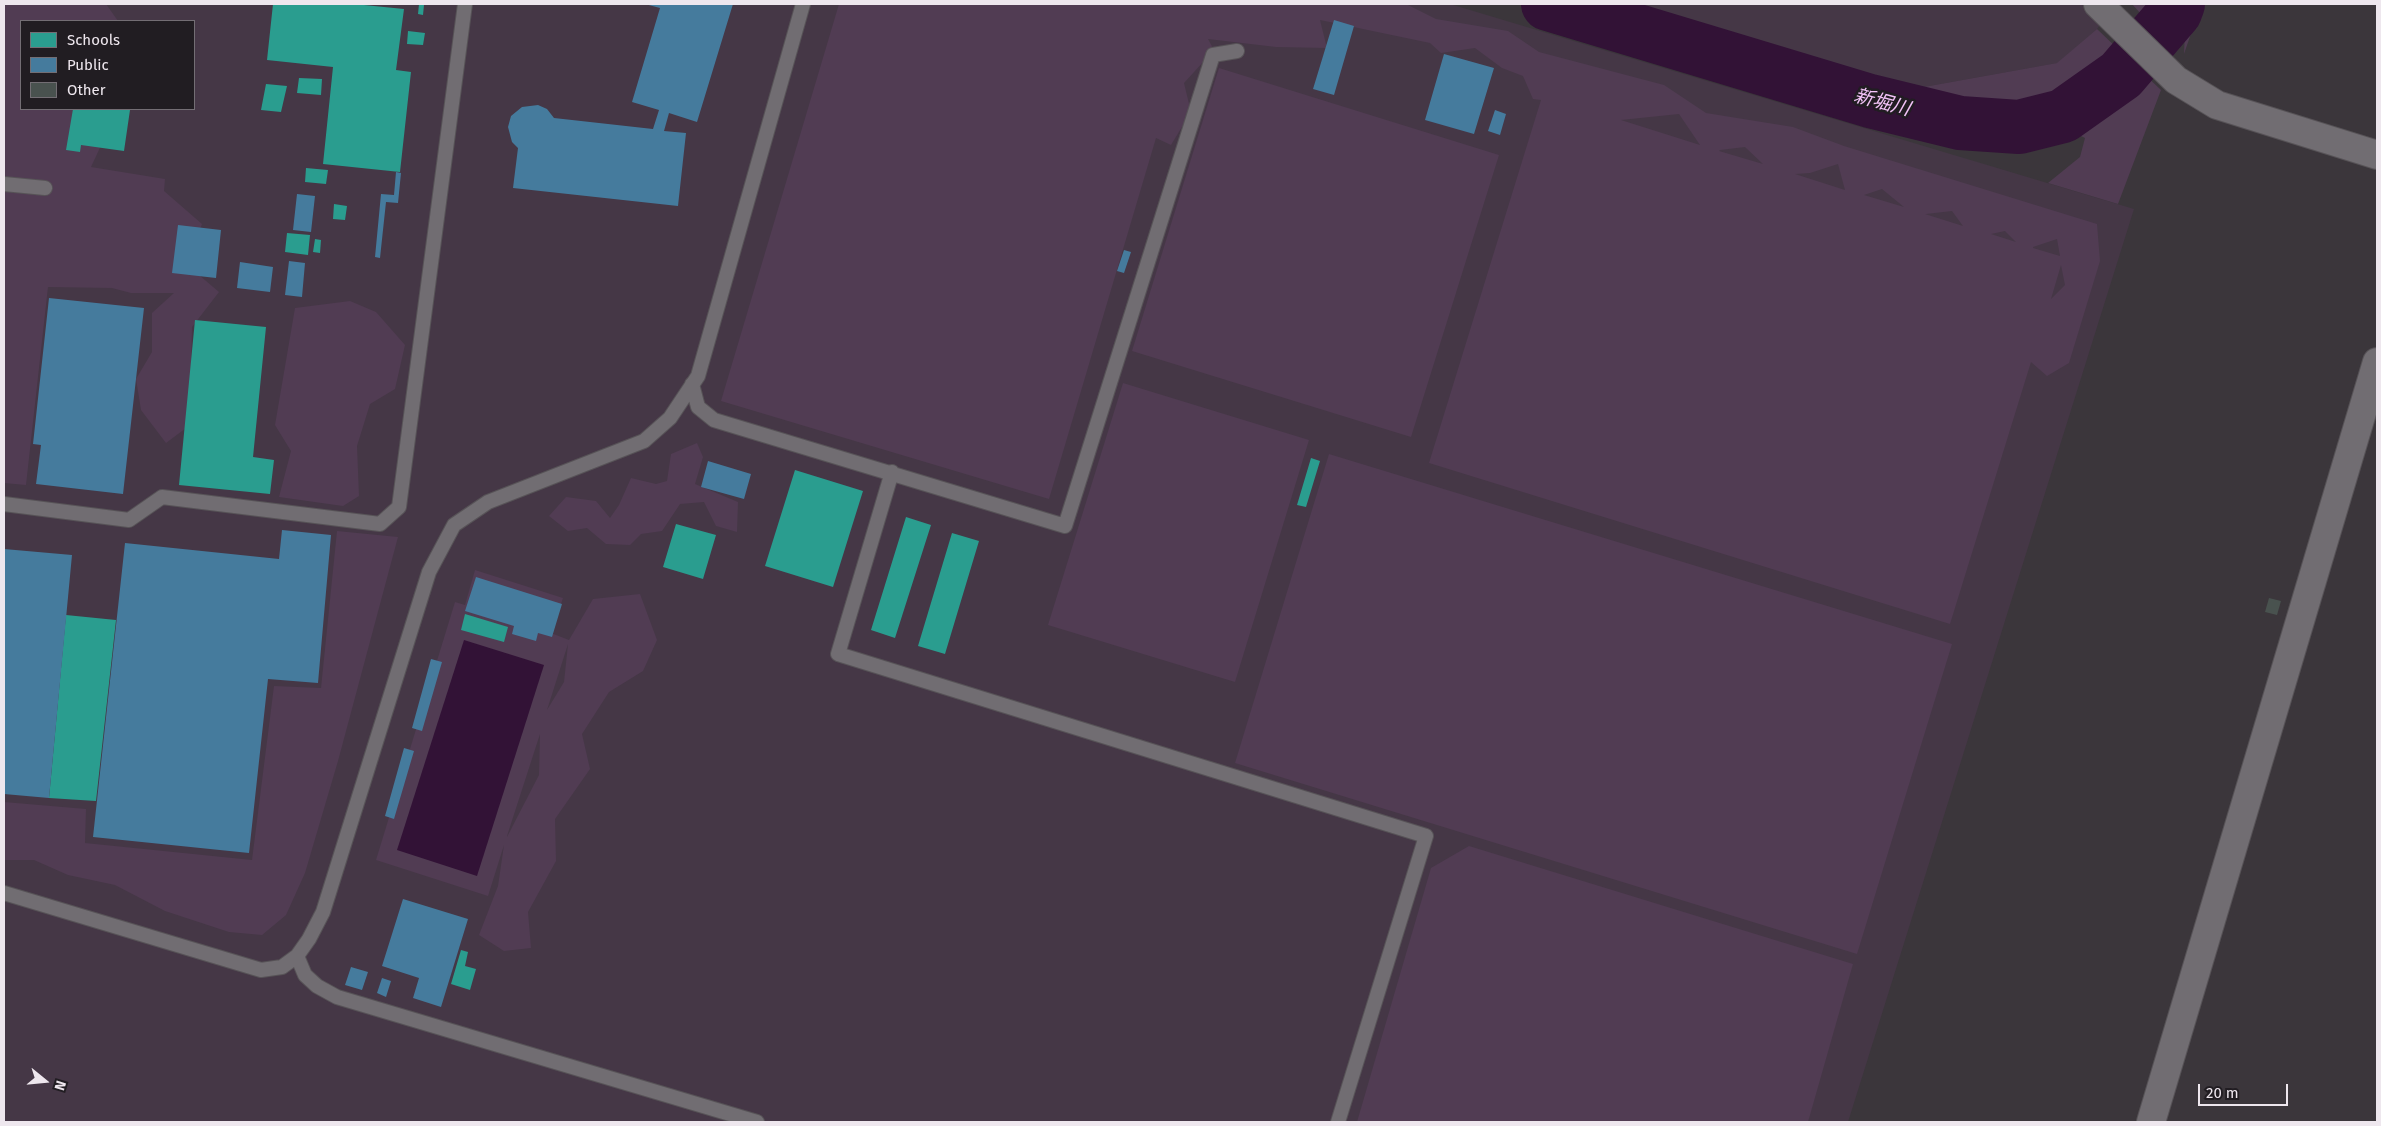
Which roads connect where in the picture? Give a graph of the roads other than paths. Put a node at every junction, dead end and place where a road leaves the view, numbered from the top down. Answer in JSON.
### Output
{"nodes":[{"id":1,"x":465,"y":4,"type":"edge"},
{"id":2,"x":803,"y":4,"type":"edge"},
{"id":3,"x":2098,"y":4,"type":"edge"},
{"id":4,"x":1237,"y":51,"type":"dead end"},
{"id":5,"x":2377,"y":155,"type":"edge"},
{"id":6,"x":4,"y":184,"type":"edge"},
{"id":7,"x":45,"y":188,"type":"dead end"},
{"id":8,"x":2377,"y":362,"type":"edge"},
{"id":9,"x":692,"y":384,"type":"junction"},
{"id":10,"x":892,"y":472,"type":"junction"},
{"id":11,"x":4,"y":504,"type":"edge"},
{"id":12,"x":4,"y":894,"type":"edge"},
{"id":13,"x":297,"y":956,"type":"junction"},
{"id":14,"x":757,"y":1122,"type":"edge"},
{"id":15,"x":1338,"y":1122,"type":"edge"},
{"id":16,"x":2151,"y":1122,"type":"edge"}],
"edges":[{"from":1,"to":11,"type":"lane"},
{"from":2,"to":9,"type":"lane"},
{"from":3,"to":5,"type":"street"},
{"from":4,"to":10,"type":"lane"},
{"from":6,"to":7,"type":"lane"},
{"from":8,"to":16,"type":"street"},
{"from":9,"to":10,"type":"lane"},
{"from":9,"to":13,"type":"lane"},
{"from":10,"to":15,"type":"lane"},
{"from":12,"to":13,"type":"lane"},
{"from":13,"to":14,"type":"lane"}]}
